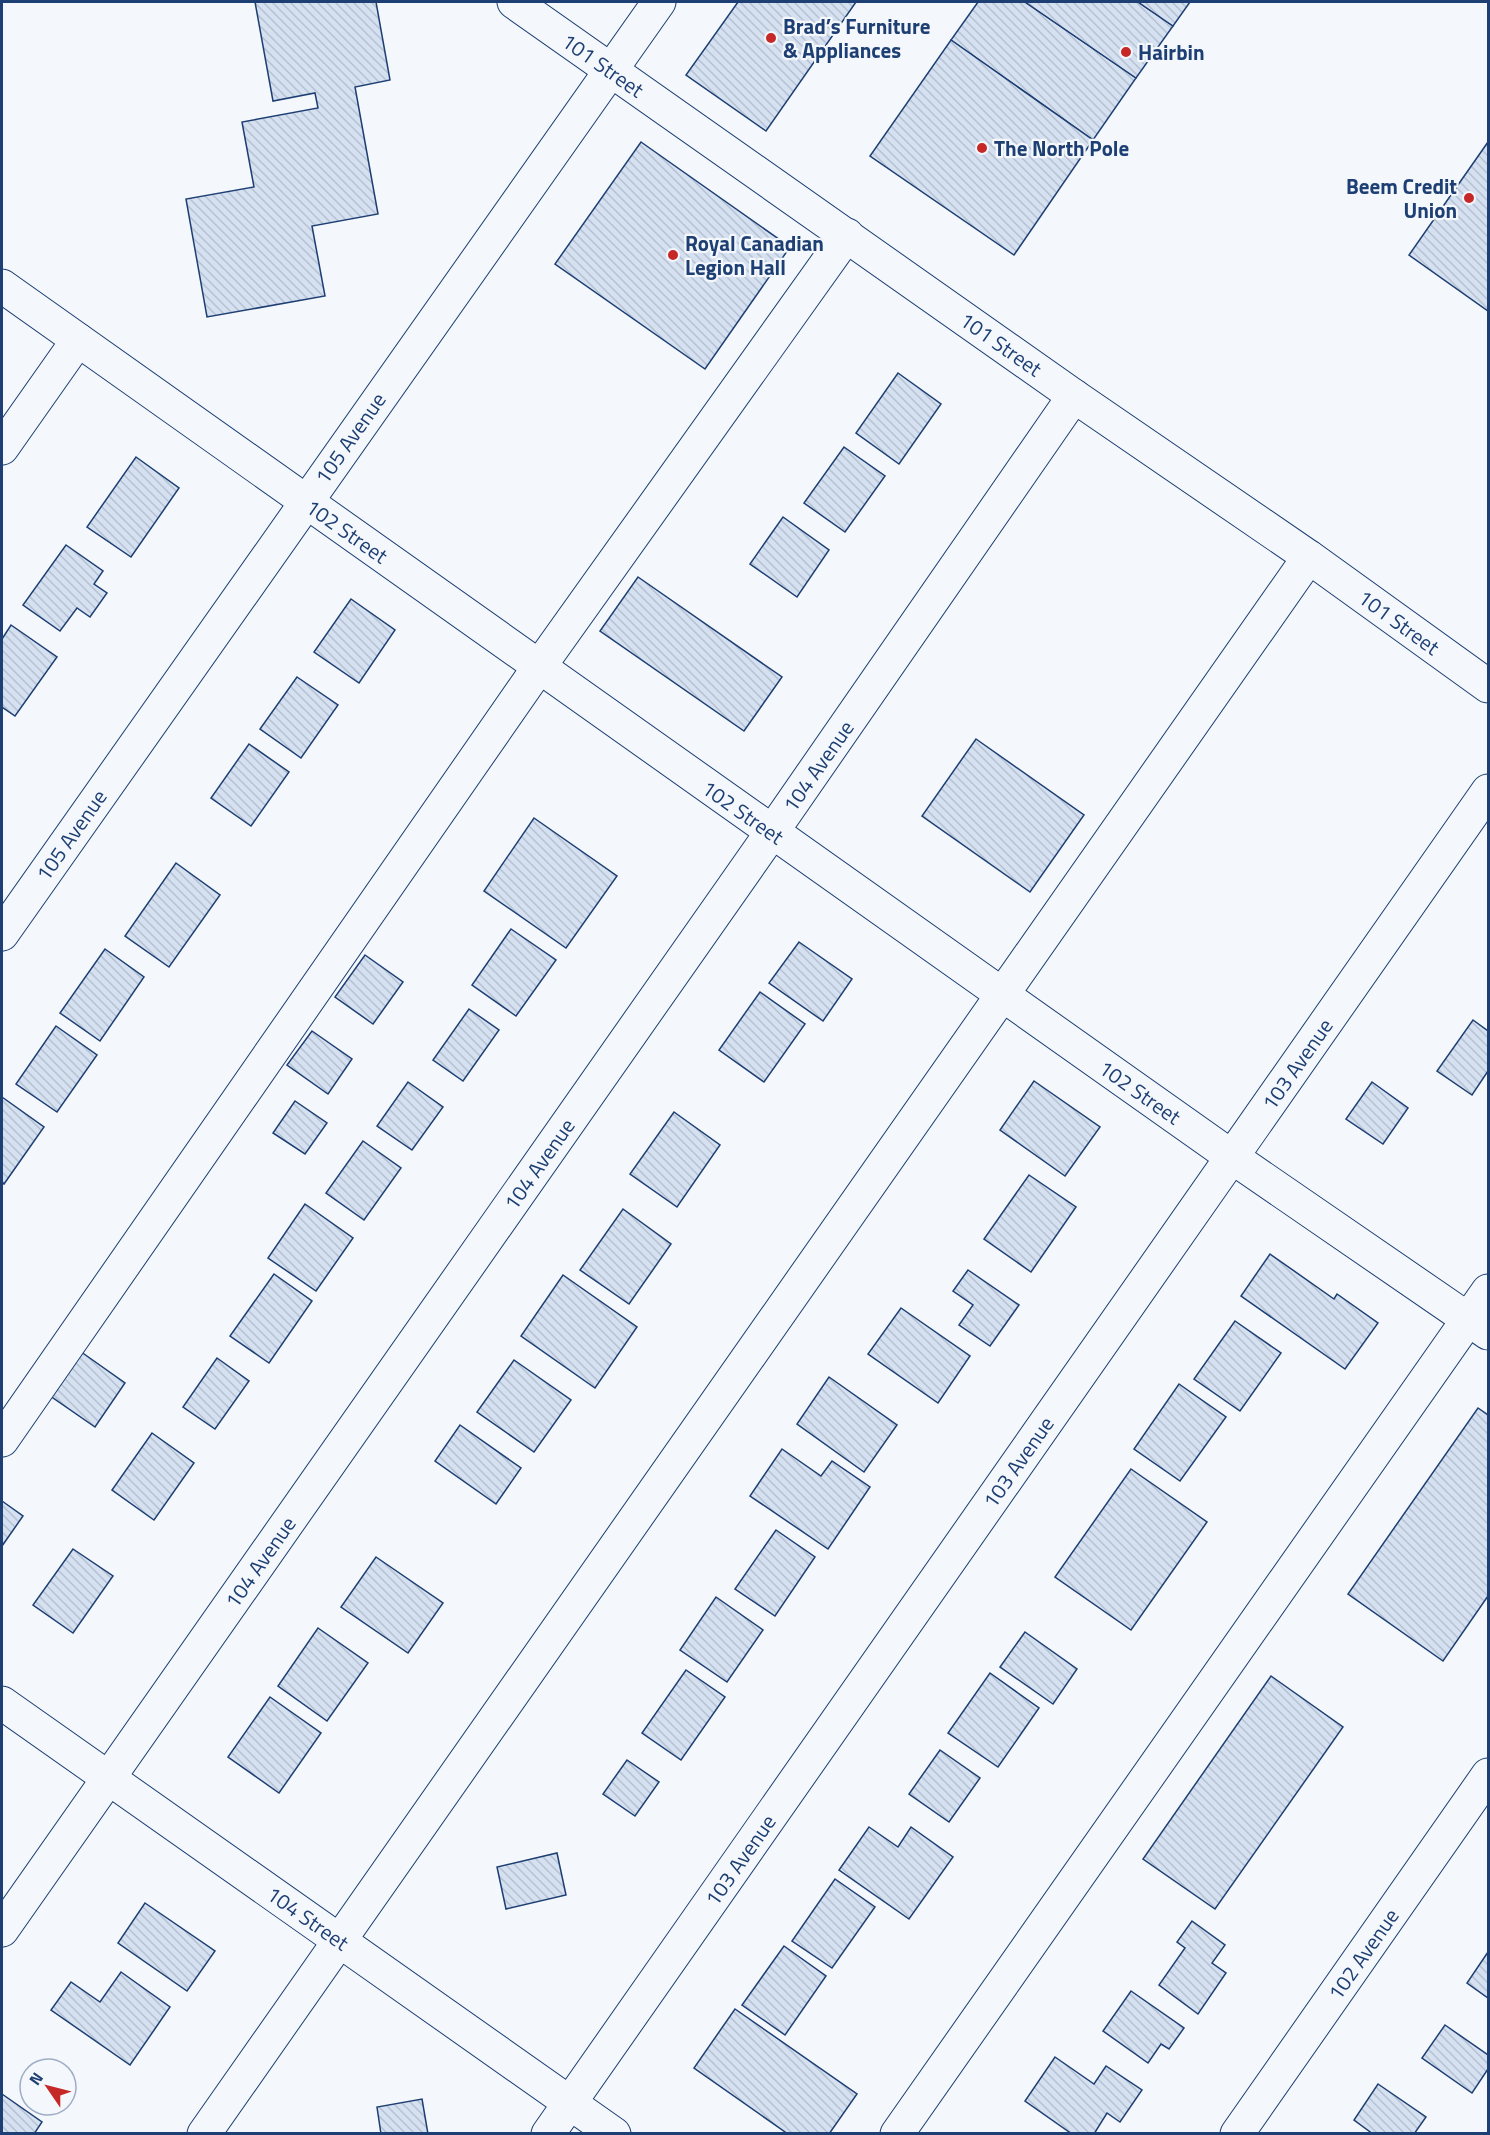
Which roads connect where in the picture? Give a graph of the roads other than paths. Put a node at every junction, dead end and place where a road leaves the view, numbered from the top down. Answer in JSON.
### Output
{"nodes":[{"id":1,"x":514,"y":2,"type":"edge"},
{"id":2,"x":659,"y":2,"type":"edge"},
{"id":3,"x":611,"y":70,"type":"junction"},
{"id":4,"x":847,"y":235,"type":"junction"},
{"id":5,"x":2,"y":286,"type":"edge"},
{"id":6,"x":78,"y":340,"type":"junction"},
{"id":7,"x":1074,"y":396,"type":"junction"},
{"id":8,"x":2,"y":448,"type":"edge"},
{"id":9,"x":305,"y":502,"type":"junction"},
{"id":10,"x":1309,"y":557,"type":"junction"},
{"id":11,"x":539,"y":667,"type":"junction"},
{"id":12,"x":1488,"y":686,"type":"edge"},
{"id":13,"x":1488,"y":791,"type":"edge"},
{"id":14,"x":772,"y":832,"type":"junction"},
{"id":15,"x":2,"y":934,"type":"edge"},
{"id":16,"x":1003,"y":995,"type":"junction"},
{"id":17,"x":1232,"y":1157,"type":"junction"},
{"id":18,"x":1488,"y":1291,"type":"edge"},
{"id":19,"x":1479,"y":1326,"type":"edge"},
{"id":20,"x":2,"y":1440,"type":"edge"},
{"id":21,"x":2,"y":1703,"type":"edge"},
{"id":22,"x":1488,"y":1775,"type":"edge"},
{"id":23,"x":109,"y":1778,"type":"junction"},
{"id":24,"x":2,"y":1930,"type":"edge"},
{"id":25,"x":340,"y":1941,"type":"junction"},
{"id":26,"x":570,"y":2103,"type":"junction"},
{"id":27,"x":204,"y":2133,"type":"edge"},
{"id":28,"x":548,"y":2133,"type":"edge"},
{"id":29,"x":614,"y":2133,"type":"edge"},
{"id":30,"x":897,"y":2133,"type":"edge"},
{"id":31,"x":1237,"y":2133,"type":"edge"}],
"edges":[{"from":1,"to":3,"type":"street","name":"101 Street"},
{"from":2,"to":3,"type":"street","name":"105 Avenue"},
{"from":3,"to":4,"type":"street","name":"101 Street"},
{"from":3,"to":9,"type":"street","name":"105 Avenue"},
{"from":4,"to":7,"type":"street","name":"101 Street"},
{"from":4,"to":11,"type":"street"},
{"from":5,"to":6,"type":"street","name":"102 Street"},
{"from":6,"to":8,"type":"street"},
{"from":6,"to":9,"type":"street","name":"102 Street"},
{"from":7,"to":10,"type":"street","name":"101 Street"},
{"from":7,"to":14,"type":"street","name":"104 Avenue"},
{"from":9,"to":11,"type":"street","name":"102 Street"},
{"from":9,"to":15,"type":"street","name":"105 Avenue"},
{"from":10,"to":12,"type":"street","name":"101 Street"},
{"from":10,"to":16,"type":"street"},
{"from":11,"to":14,"type":"street","name":"102 Street"},
{"from":11,"to":20,"type":"street"},
{"from":13,"to":17,"type":"street","name":"103 Avenue"},
{"from":14,"to":16,"type":"street","name":"102 Street"},
{"from":14,"to":23,"type":"street","name":"104 Avenue"},
{"from":16,"to":17,"type":"street","name":"102 Street"},
{"from":16,"to":25,"type":"street"},
{"from":17,"to":19,"type":"street","name":"102 Street"},
{"from":17,"to":26,"type":"street","name":"103 Avenue"},
{"from":18,"to":19,"type":"street"},
{"from":19,"to":30,"type":"street"},
{"from":21,"to":23,"type":"street","name":"104 Street"},
{"from":22,"to":31,"type":"street","name":"102 Avenue"},
{"from":23,"to":24,"type":"street","name":"104 Avenue"},
{"from":23,"to":25,"type":"street","name":"104 Street"},
{"from":25,"to":26,"type":"street","name":"104 Street"},
{"from":25,"to":27,"type":"street"},
{"from":26,"to":28,"type":"street","name":"103 Avenue"},
{"from":26,"to":29,"type":"street","name":"104 Street"}]}
